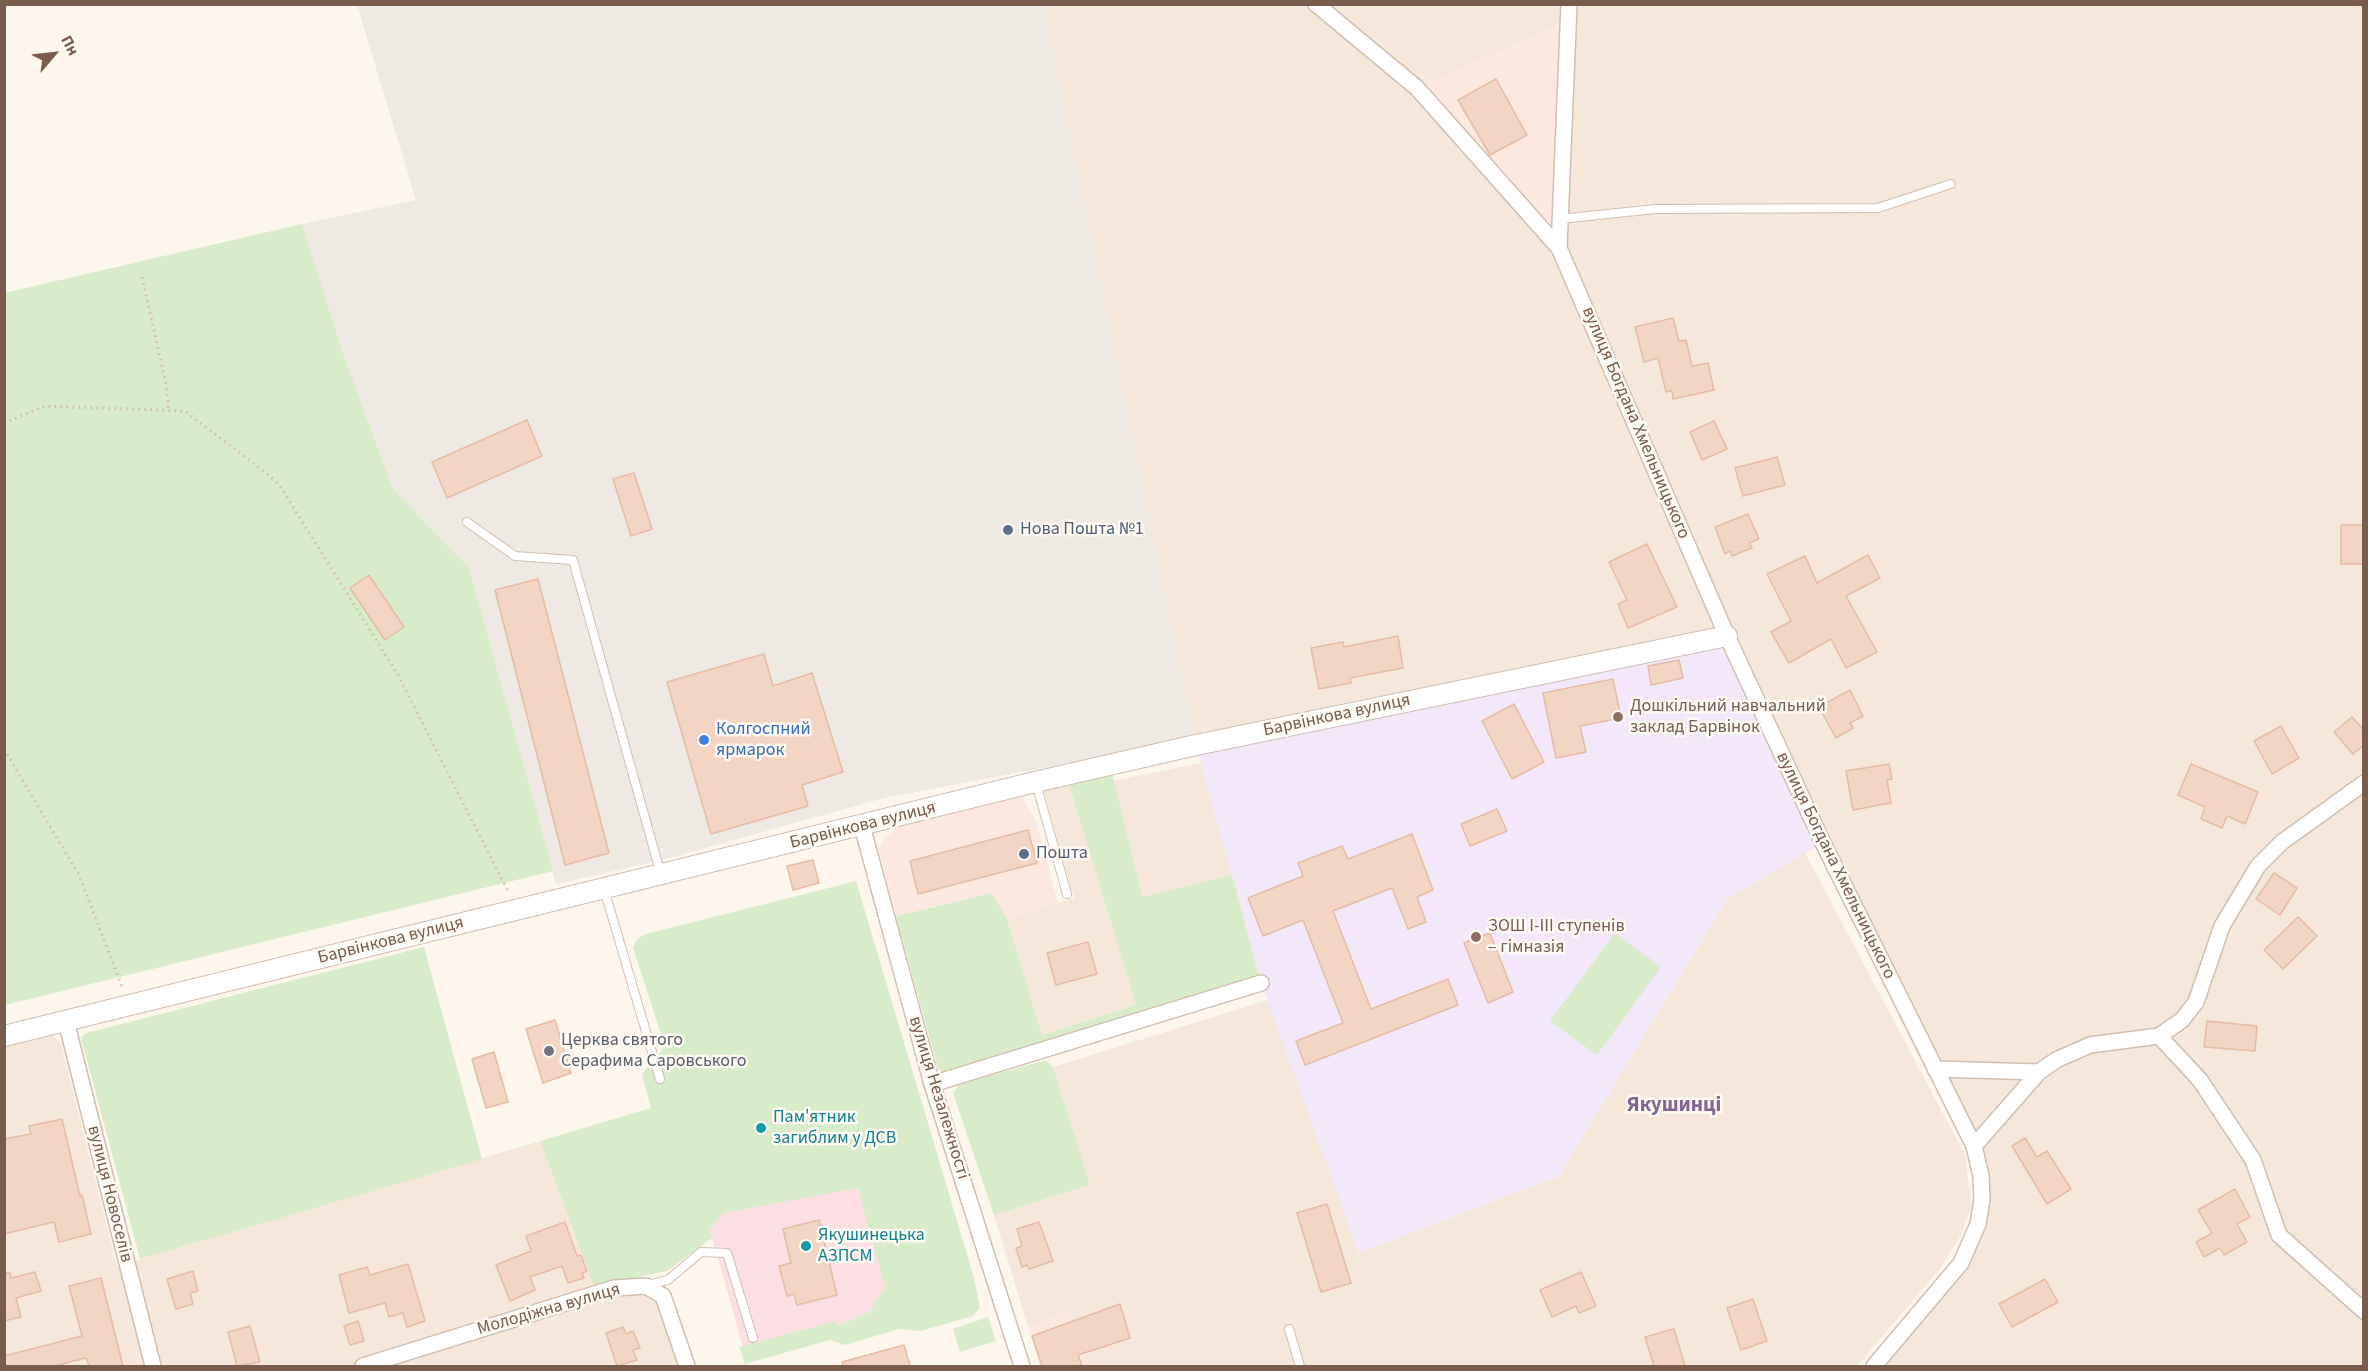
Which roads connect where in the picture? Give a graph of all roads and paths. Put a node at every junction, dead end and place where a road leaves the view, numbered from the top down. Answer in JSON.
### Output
{"nodes":[{"id":1,"x":1316,"y":4,"type":"edge"},
{"id":2,"x":1569,"y":4,"type":"edge"},
{"id":3,"x":1951,"y":184,"type":"dead end"},
{"id":4,"x":1560,"y":219,"type":"junction"},
{"id":5,"x":1559,"y":248,"type":"junction"},
{"id":6,"x":142,"y":277,"type":"dead end"},
{"id":7,"x":169,"y":412,"type":"junction"},
{"id":8,"x":4,"y":423,"type":"edge"},
{"id":9,"x":467,"y":522,"type":"dead end"},
{"id":10,"x":1726,"y":636,"type":"junction"},
{"id":11,"x":4,"y":749,"type":"edge"},
{"id":12,"x":1035,"y":782,"type":"junction"},
{"id":13,"x":2364,"y":783,"type":"edge"},
{"id":14,"x":862,"y":826,"type":"junction"},
{"id":15,"x":661,"y":876,"type":"junction"},
{"id":16,"x":604,"y":889,"type":"junction"},
{"id":17,"x":1067,"y":894,"type":"dead end"},
{"id":18,"x":518,"y":910,"type":"junction"},
{"id":19,"x":1261,"y":983,"type":"dead end"},
{"id":20,"x":128,"y":1005,"type":"junction"},
{"id":21,"x":66,"y":1021,"type":"junction"},
{"id":22,"x":4,"y":1036,"type":"edge"},
{"id":23,"x":2159,"y":1036,"type":"junction"},
{"id":24,"x":1935,"y":1069,"type":"junction"},
{"id":25,"x":2039,"y":1072,"type":"junction"},
{"id":26,"x":660,"y":1079,"type":"dead end"},
{"id":27,"x":932,"y":1084,"type":"junction"},
{"id":28,"x":1974,"y":1146,"type":"junction"},
{"id":29,"x":646,"y":1286,"type":"junction"},
{"id":30,"x":2364,"y":1311,"type":"edge"},
{"id":31,"x":1289,"y":1329,"type":"dead end"},
{"id":32,"x":753,"y":1338,"type":"dead end"},
{"id":33,"x":153,"y":1366,"type":"edge"},
{"id":34,"x":363,"y":1366,"type":"edge"},
{"id":35,"x":687,"y":1366,"type":"edge"},
{"id":36,"x":1022,"y":1366,"type":"edge"},
{"id":37,"x":1300,"y":1366,"type":"edge"},
{"id":38,"x":1874,"y":1366,"type":"edge"}],
"edges":[{"from":1,"to":5,"type":"street","name":"вулиця Богдана Хмельницького"},
{"from":2,"to":4,"type":"street","name":"вулиця Богдана Хмельницького"},
{"from":3,"to":4,"type":"lane"},
{"from":4,"to":5,"type":"street","name":"вулиця Богдана Хмельницького"},
{"from":5,"to":10,"type":"street","name":"вулиця Богдана Хмельницького"},
{"from":6,"to":7,"type":"path"},
{"from":7,"to":8,"type":"path"},
{"from":7,"to":18,"type":"path"},
{"from":9,"to":15,"type":"lane"},
{"from":10,"to":12,"type":"street","name":"Барвінкова вулиця"},
{"from":10,"to":24,"type":"street","name":"вулиця Богдана Хмельницького"},
{"from":11,"to":20,"type":"path"},
{"from":12,"to":14,"type":"street","name":"Барвінкова вулиця"},
{"from":12,"to":17,"type":"lane"},
{"from":13,"to":23,"type":"street"},
{"from":14,"to":15,"type":"street","name":"Барвінкова вулиця"},
{"from":14,"to":27,"type":"street","name":"вулиця Незалежності"},
{"from":15,"to":16,"type":"street","name":"Барвінкова вулиця"},
{"from":16,"to":18,"type":"street","name":"Барвінкова вулиця"},
{"from":16,"to":26,"type":"lane"},
{"from":18,"to":20,"type":"street","name":"Барвінкова вулиця"},
{"from":19,"to":27,"type":"street"},
{"from":20,"to":21,"type":"street","name":"Барвінкова вулиця"},
{"from":21,"to":22,"type":"street","name":"Барвінкова вулиця"},
{"from":21,"to":33,"type":"street","name":"вулиця Новоселів"},
{"from":23,"to":25,"type":"street"},
{"from":23,"to":30,"type":"street"},
{"from":24,"to":25,"type":"street"},
{"from":24,"to":28,"type":"street","name":"вулиця Богдана Хмельницького"},
{"from":25,"to":28,"type":"street"},
{"from":27,"to":36,"type":"street","name":"вулиця Незалежності"},
{"from":28,"to":38,"type":"street","name":"вулиця Богдана Хмельницького"},
{"from":29,"to":32,"type":"lane"},
{"from":29,"to":34,"type":"street","name":"Молодіжна вулиця"},
{"from":29,"to":35,"type":"street","name":"Молодіжна вулиця"},
{"from":31,"to":37,"type":"lane"}]}
